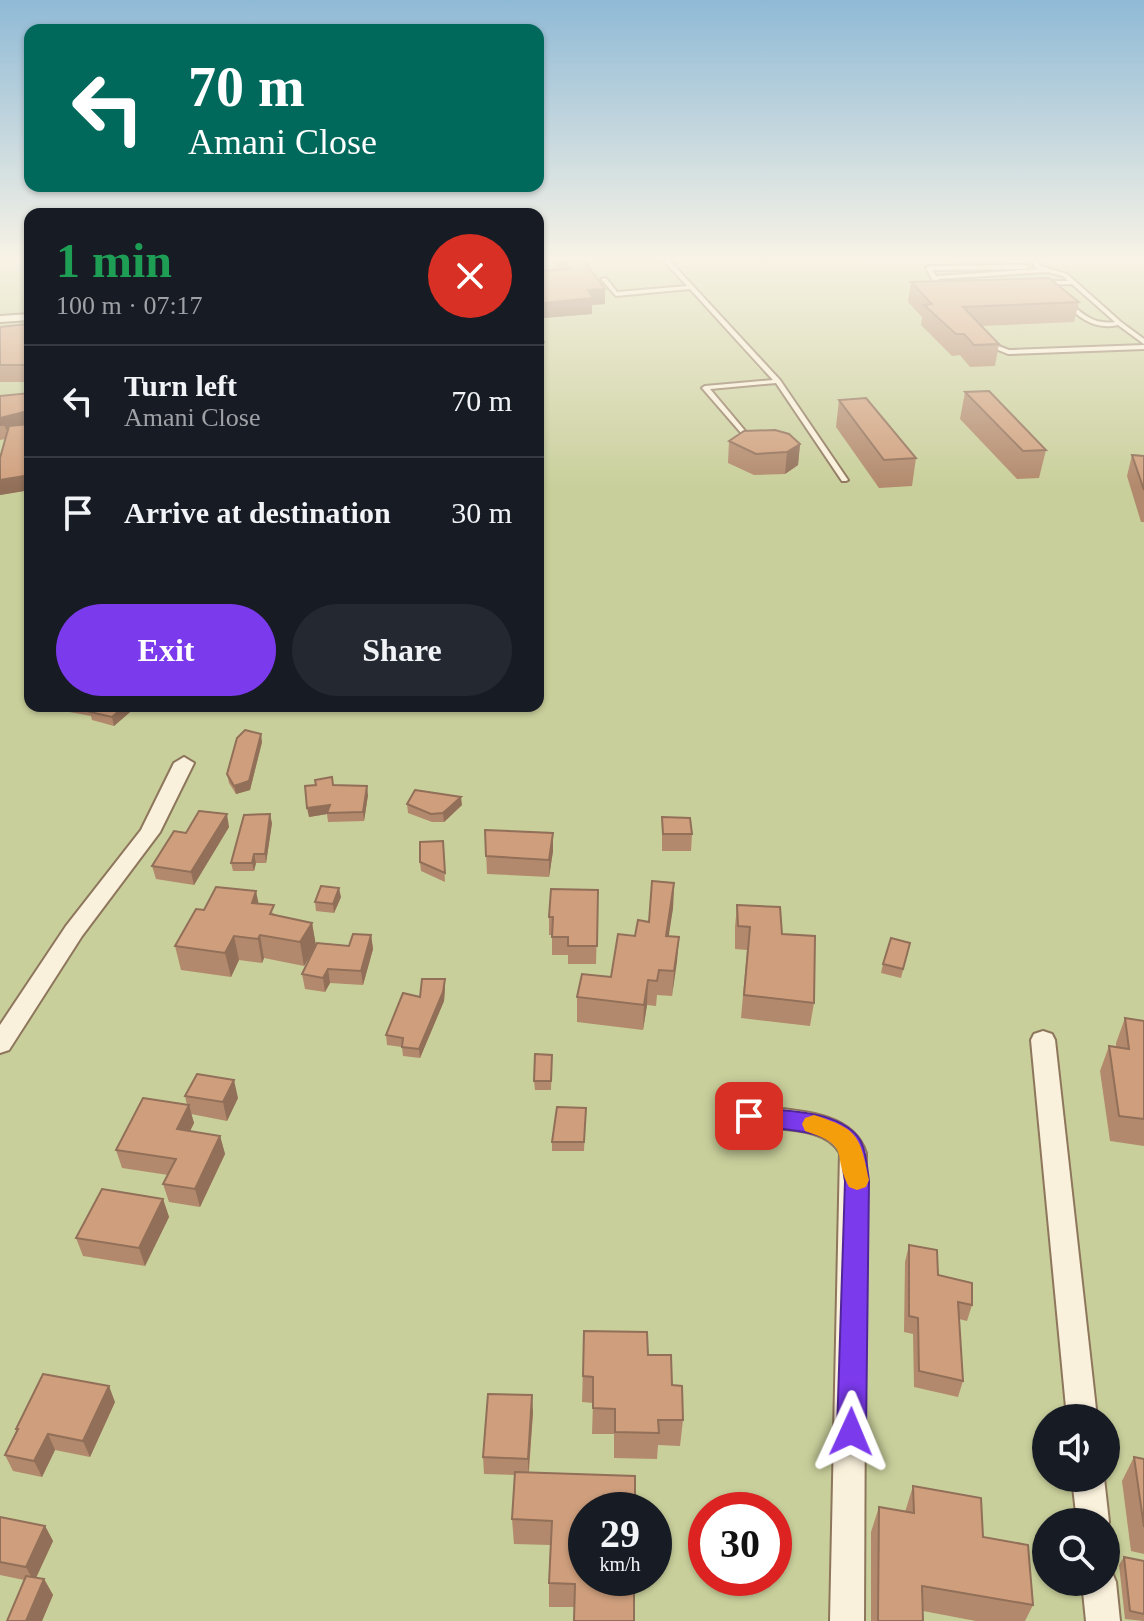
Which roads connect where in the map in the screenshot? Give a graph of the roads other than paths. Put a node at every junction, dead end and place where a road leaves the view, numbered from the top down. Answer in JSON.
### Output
{"nodes":[{"id":1,"x":737,"y":337,"type":"edge"},
{"id":2,"x":984,"y":340,"type":"edge"},
{"id":3,"x":1144,"y":344,"type":"edge"},
{"id":4,"x":778,"y":381,"type":"junction"},
{"id":5,"x":744,"y":433,"type":"edge"},
{"id":6,"x":844,"y":480,"type":"dead end"},
{"id":7,"x":184,"y":763,"type":"dead end"},
{"id":8,"x":1043,"y":1040,"type":"dead end"},
{"id":9,"x":0,"y":1044,"type":"edge"},
{"id":10,"x":749,"y":1116,"type":"dead end"},
{"id":11,"x":1081,"y":1404,"type":"edge"},
{"id":12,"x":1100,"y":1596,"type":"edge"},
{"id":13,"x":847,"y":1621,"type":"edge"},
{"id":14,"x":1103,"y":1621,"type":"edge"}],
"edges":[{"from":1,"to":4,"type":"lane"},
{"from":2,"to":3,"type":"lane"},
{"from":4,"to":5,"type":"lane"},
{"from":4,"to":6,"type":"lane"},
{"from":7,"to":9,"type":"street"},
{"from":8,"to":11,"type":"street"},
{"from":10,"to":13,"type":"street"},
{"from":12,"to":14,"type":"street"}]}
